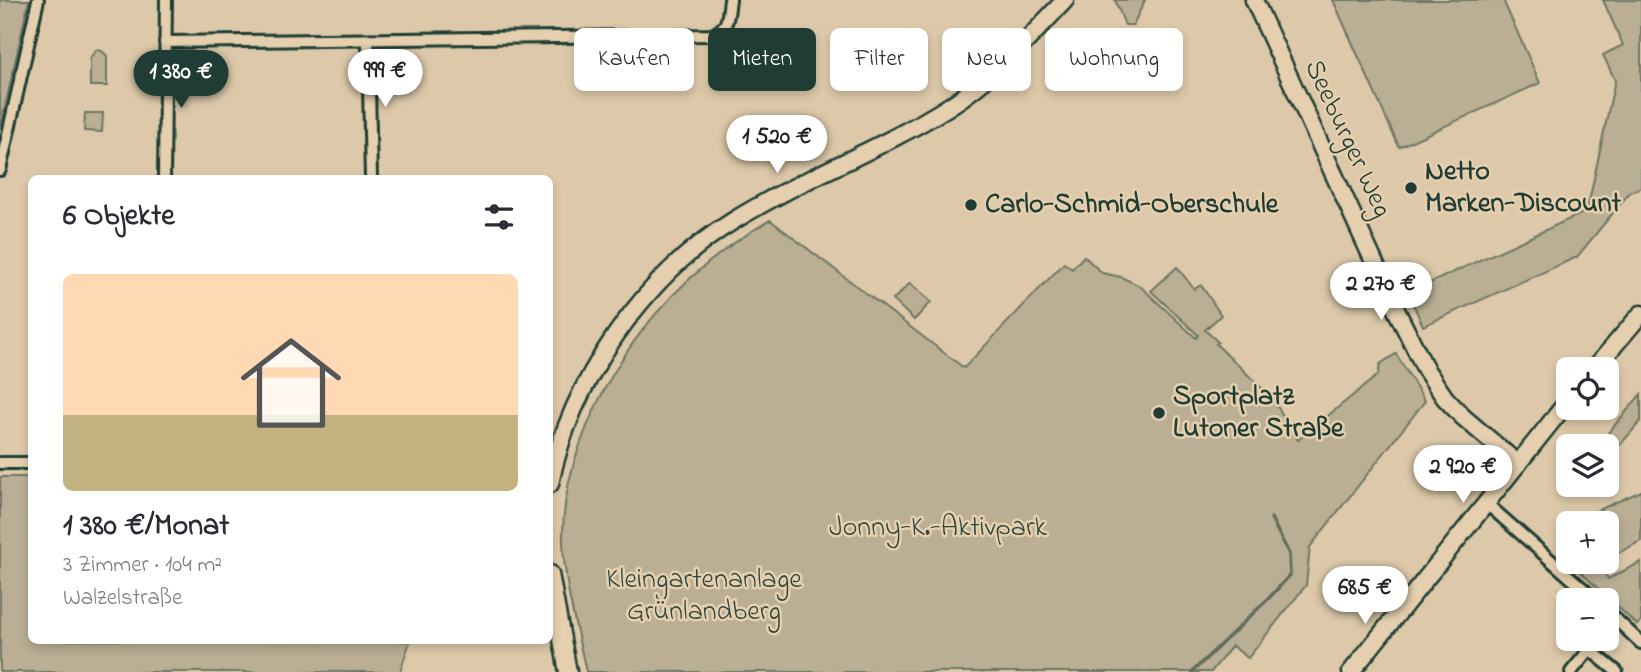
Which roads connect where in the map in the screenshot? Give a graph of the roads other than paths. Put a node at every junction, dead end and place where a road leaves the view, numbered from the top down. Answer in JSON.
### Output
{"nodes":[{"id":1,"x":38,"y":0,"type":"edge"},
{"id":2,"x":166,"y":0,"type":"edge"},
{"id":3,"x":730,"y":0,"type":"edge"},
{"id":4,"x":1065,"y":0,"type":"edge"},
{"id":5,"x":1254,"y":0,"type":"edge"},
{"id":6,"x":368,"y":40,"type":"junction"},
{"id":7,"x":165,"y":42,"type":"junction"},
{"id":8,"x":0,"y":170,"type":"edge"},
{"id":9,"x":164,"y":175,"type":"edge"},
{"id":10,"x":371,"y":175,"type":"edge"},
{"id":11,"x":1641,"y":314,"type":"edge"},
{"id":12,"x":1604,"y":357,"type":"edge"},
{"id":13,"x":1556,"y":416,"type":"edge"},
{"id":14,"x":553,"y":460,"type":"edge"},
{"id":15,"x":0,"y":463,"type":"edge"},
{"id":16,"x":28,"y":463,"type":"edge"},
{"id":17,"x":1518,"y":464,"type":"junction"},
{"id":18,"x":1487,"y":503,"type":"junction"},
{"id":19,"x":1583,"y":588,"type":"edge"},
{"id":20,"x":553,"y":590,"type":"edge"},
{"id":21,"x":1619,"y":625,"type":"edge"},
{"id":22,"x":1641,"y":643,"type":"edge"},
{"id":23,"x":1587,"y":651,"type":"edge"},
{"id":24,"x":1598,"y":651,"type":"edge"},
{"id":25,"x":568,"y":672,"type":"edge"},
{"id":26,"x":1352,"y":672,"type":"edge"},
{"id":27,"x":1571,"y":672,"type":"edge"},
{"id":28,"x":1617,"y":672,"type":"edge"}],
"edges":[{"from":1,"to":8,"type":"street"},
{"from":2,"to":7,"type":"street"},
{"from":3,"to":6,"type":"street"},
{"from":4,"to":14,"type":"street"},
{"from":5,"to":17,"type":"street","name":"Seeburger Weg"},
{"from":6,"to":7,"type":"street"},
{"from":6,"to":10,"type":"street"},
{"from":7,"to":9,"type":"street"},
{"from":11,"to":12,"type":"street"},
{"from":13,"to":17,"type":"street"},
{"from":15,"to":16,"type":"street"},
{"from":17,"to":18,"type":"street"},
{"from":18,"to":19,"type":"street"},
{"from":18,"to":26,"type":"street"},
{"from":20,"to":25,"type":"street"},
{"from":21,"to":22,"type":"street"},
{"from":23,"to":27,"type":"street"},
{"from":24,"to":28,"type":"street"}]}
